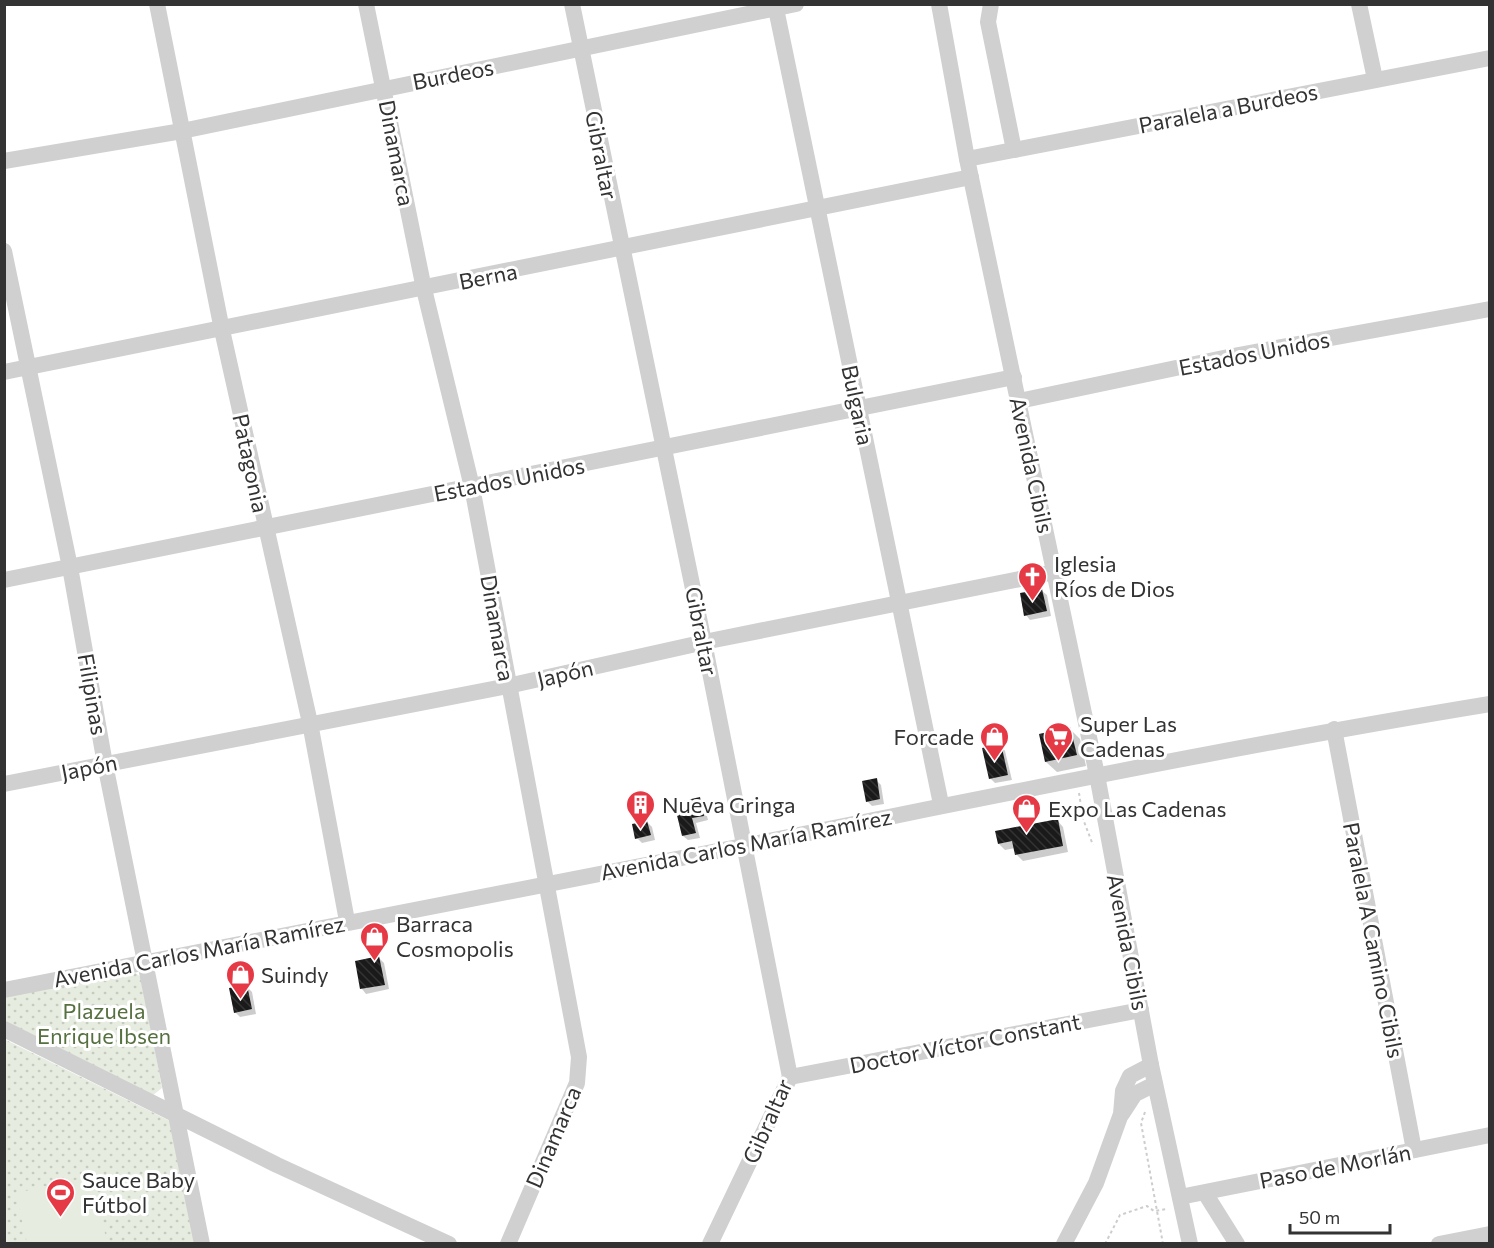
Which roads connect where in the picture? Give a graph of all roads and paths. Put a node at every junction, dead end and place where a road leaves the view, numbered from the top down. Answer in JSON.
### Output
{"nodes":[{"id":1,"x":157,"y":4,"type":"edge"},
{"id":2,"x":366,"y":4,"type":"edge"},
{"id":3,"x":572,"y":4,"type":"edge"},
{"id":4,"x":796,"y":4,"type":"edge"},
{"id":5,"x":939,"y":4,"type":"edge"},
{"id":6,"x":991,"y":4,"type":"edge"},
{"id":7,"x":1359,"y":4,"type":"edge"},
{"id":8,"x":775,"y":7,"type":"edge"},
{"id":9,"x":581,"y":49,"type":"junction"},
{"id":10,"x":1490,"y":58,"type":"edge"},
{"id":11,"x":1375,"y":80,"type":"junction"},
{"id":12,"x":384,"y":88,"type":"junction"},
{"id":13,"x":182,"y":131,"type":"junction"},
{"id":14,"x":1014,"y":150,"type":"junction"},
{"id":15,"x":967,"y":159,"type":"junction"},
{"id":16,"x":4,"y":161,"type":"edge"},
{"id":17,"x":971,"y":177,"type":"junction"},
{"id":18,"x":816,"y":208,"type":"junction"},
{"id":19,"x":621,"y":249,"type":"junction"},
{"id":20,"x":4,"y":251,"type":"edge"},
{"id":21,"x":424,"y":289,"type":"junction"},
{"id":22,"x":1490,"y":309,"type":"edge"},
{"id":23,"x":222,"y":330,"type":"junction"},
{"id":24,"x":30,"y":367,"type":"junction"},
{"id":25,"x":4,"y":372,"type":"edge"},
{"id":26,"x":1014,"y":377,"type":"junction"},
{"id":27,"x":1019,"y":401,"type":"junction"},
{"id":28,"x":858,"y":407,"type":"junction"},
{"id":29,"x":664,"y":448,"type":"junction"},
{"id":30,"x":472,"y":487,"type":"junction"},
{"id":31,"x":265,"y":529,"type":"junction"},
{"id":32,"x":70,"y":567,"type":"junction"},
{"id":33,"x":1055,"y":572,"type":"junction"},
{"id":34,"x":4,"y":580,"type":"edge"},
{"id":35,"x":899,"y":602,"type":"junction"},
{"id":36,"x":704,"y":642,"type":"junction"},
{"id":37,"x":508,"y":686,"type":"junction"},
{"id":38,"x":1490,"y":704,"type":"edge"},
{"id":39,"x":310,"y":723,"type":"junction"},
{"id":40,"x":1334,"y":729,"type":"junction"},
{"id":41,"x":105,"y":764,"type":"junction"},
{"id":42,"x":1097,"y":775,"type":"junction"},
{"id":43,"x":4,"y":784,"type":"edge"},
{"id":44,"x":941,"y":804,"type":"junction"},
{"id":45,"x":744,"y":846,"type":"junction"},
{"id":46,"x":548,"y":883,"type":"junction"},
{"id":47,"x":347,"y":921,"type":"junction"},
{"id":48,"x":144,"y":962,"type":"junction"},
{"id":49,"x":4,"y":990,"type":"edge"},
{"id":50,"x":1141,"y":1010,"type":"junction"},
{"id":51,"x":4,"y":1029,"type":"edge"},
{"id":52,"x":1151,"y":1065,"type":"junction"},
{"id":53,"x":790,"y":1077,"type":"junction"},
{"id":54,"x":1155,"y":1084,"type":"junction"},
{"id":55,"x":1145,"y":1112,"type":"dead end"},
{"id":56,"x":176,"y":1114,"type":"junction"},
{"id":57,"x":1121,"y":1114,"type":"junction"},
{"id":58,"x":1490,"y":1135,"type":"edge"},
{"id":59,"x":1414,"y":1150,"type":"junction"},
{"id":60,"x":1205,"y":1192,"type":"junction"},
{"id":61,"x":1181,"y":1202,"type":"junction"},
{"id":62,"x":1158,"y":1210,"type":"junction"},
{"id":63,"x":1490,"y":1234,"type":"edge"},
{"id":64,"x":202,"y":1244,"type":"edge"},
{"id":65,"x":449,"y":1244,"type":"edge"},
{"id":66,"x":508,"y":1244,"type":"edge"},
{"id":67,"x":710,"y":1244,"type":"edge"},
{"id":68,"x":1064,"y":1244,"type":"edge"},
{"id":69,"x":1105,"y":1244,"type":"edge"},
{"id":70,"x":1163,"y":1244,"type":"edge"},
{"id":71,"x":1190,"y":1244,"type":"edge"},
{"id":72,"x":1237,"y":1244,"type":"edge"},
{"id":73,"x":1439,"y":1244,"type":"edge"}],
"edges":[{"from":1,"to":13,"type":"street","name":"Patagonia"},
{"from":2,"to":12,"type":"street","name":"Dinamarca"},
{"from":3,"to":9,"type":"street","name":"Gibraltar"},
{"from":4,"to":8,"type":"street","name":"Burdeos"},
{"from":5,"to":15,"type":"street","name":"Avenida Cibils"},
{"from":6,"to":14,"type":"street"},
{"from":7,"to":11,"type":"street"},
{"from":8,"to":9,"type":"street","name":"Burdeos"},
{"from":8,"to":18,"type":"street","name":"Bulgaria"},
{"from":9,"to":12,"type":"street","name":"Burdeos"},
{"from":9,"to":19,"type":"street","name":"Gibraltar"},
{"from":10,"to":11,"type":"street","name":"Paralela a Burdeos"},
{"from":11,"to":14,"type":"street","name":"Paralela a Burdeos"},
{"from":12,"to":13,"type":"street","name":"Burdeos"},
{"from":12,"to":21,"type":"street","name":"Dinamarca"},
{"from":13,"to":16,"type":"street","name":"Burdeos"},
{"from":13,"to":23,"type":"street","name":"Patagonia"},
{"from":14,"to":15,"type":"street","name":"Paralela a Burdeos"},
{"from":15,"to":17,"type":"street","name":"Avenida Cibils"},
{"from":17,"to":18,"type":"street","name":"Berna"},
{"from":17,"to":26,"type":"street","name":"Avenida Cibils"},
{"from":18,"to":19,"type":"street","name":"Berna"},
{"from":18,"to":28,"type":"street","name":"Bulgaria"},
{"from":19,"to":21,"type":"street","name":"Berna"},
{"from":19,"to":29,"type":"street","name":"Gibraltar"},
{"from":20,"to":24,"type":"street","name":"Filipinas"},
{"from":21,"to":23,"type":"street","name":"Berna"},
{"from":21,"to":30,"type":"street","name":"Dinamarca"},
{"from":22,"to":27,"type":"street","name":"Estados Unidos"},
{"from":23,"to":24,"type":"street","name":"Berna"},
{"from":23,"to":31,"type":"street","name":"Patagonia"},
{"from":24,"to":25,"type":"street","name":"Berna"},
{"from":24,"to":32,"type":"street","name":"Filipinas"},
{"from":26,"to":27,"type":"street","name":"Avenida Cibils"},
{"from":26,"to":28,"type":"street","name":"Estados Unidos"},
{"from":27,"to":33,"type":"street","name":"Avenida Cibils"},
{"from":28,"to":29,"type":"street","name":"Estados Unidos"},
{"from":28,"to":35,"type":"street","name":"Bulgaria"},
{"from":29,"to":30,"type":"street","name":"Estados Unidos"},
{"from":29,"to":36,"type":"street","name":"Gibraltar"},
{"from":30,"to":31,"type":"street","name":"Estados Unidos"},
{"from":30,"to":37,"type":"street","name":"Dinamarca"},
{"from":31,"to":32,"type":"street","name":"Estados Unidos"},
{"from":31,"to":39,"type":"street","name":"Patagonia"},
{"from":32,"to":34,"type":"street","name":"Estados Unidos"},
{"from":32,"to":41,"type":"street","name":"Filipinas"},
{"from":33,"to":35,"type":"street","name":"Japón"},
{"from":33,"to":42,"type":"street","name":"Avenida Cibils"},
{"from":35,"to":36,"type":"street","name":"Japón"},
{"from":35,"to":44,"type":"street","name":"Bulgaria"},
{"from":36,"to":37,"type":"street","name":"Japón"},
{"from":36,"to":45,"type":"street","name":"Gibraltar"},
{"from":37,"to":39,"type":"street","name":"Japón"},
{"from":37,"to":46,"type":"street","name":"Dinamarca"},
{"from":38,"to":40,"type":"street","name":"Avenida Carlos María Ramírez"},
{"from":39,"to":41,"type":"street","name":"Japón"},
{"from":39,"to":47,"type":"street","name":"Patagonia"},
{"from":40,"to":42,"type":"street","name":"Avenida Carlos María Ramírez"},
{"from":40,"to":59,"type":"street","name":"Paralela A Camino Cibils"},
{"from":41,"to":43,"type":"street","name":"Japón"},
{"from":41,"to":48,"type":"street","name":"Filipinas"},
{"from":42,"to":44,"type":"street","name":"Avenida Carlos María Ramírez"},
{"from":42,"to":50,"type":"street","name":"Avenida Cibils"},
{"from":44,"to":45,"type":"street","name":"Avenida Carlos María Ramírez"},
{"from":45,"to":46,"type":"street","name":"Avenida Carlos María Ramírez"},
{"from":45,"to":53,"type":"street","name":"Gibraltar"},
{"from":46,"to":47,"type":"street","name":"Avenida Carlos María Ramírez"},
{"from":46,"to":66,"type":"street","name":"Dinamarca"},
{"from":47,"to":48,"type":"street","name":"Avenida Carlos María Ramírez"},
{"from":48,"to":49,"type":"street","name":"Avenida Carlos María Ramírez"},
{"from":48,"to":56,"type":"street","name":"Filipinas"},
{"from":50,"to":52,"type":"street","name":"Avenida Cibils"},
{"from":50,"to":53,"type":"street","name":"Doctor Víctor Constant"},
{"from":51,"to":56,"type":"street"},
{"from":52,"to":54,"type":"street","name":"Avenida Cibils"},
{"from":52,"to":57,"type":"street"},
{"from":53,"to":67,"type":"street","name":"Gibraltar"},
{"from":54,"to":57,"type":"street"},
{"from":54,"to":61,"type":"street","name":"Avenida Cibils"},
{"from":55,"to":62,"type":"path"},
{"from":56,"to":64,"type":"street","name":"Filipinas"},
{"from":56,"to":65,"type":"street"},
{"from":57,"to":68,"type":"street"},
{"from":58,"to":59,"type":"street","name":"Paso de Morlán"},
{"from":59,"to":60,"type":"street","name":"Paso de Morlán"},
{"from":60,"to":61,"type":"street","name":"Paso de Morlán"},
{"from":60,"to":72,"type":"street"},
{"from":61,"to":62,"type":"path"},
{"from":61,"to":71,"type":"street","name":"Avenida Cibils"},
{"from":62,"to":69,"type":"path"},
{"from":62,"to":70,"type":"path"},
{"from":63,"to":73,"type":"street"}]}
